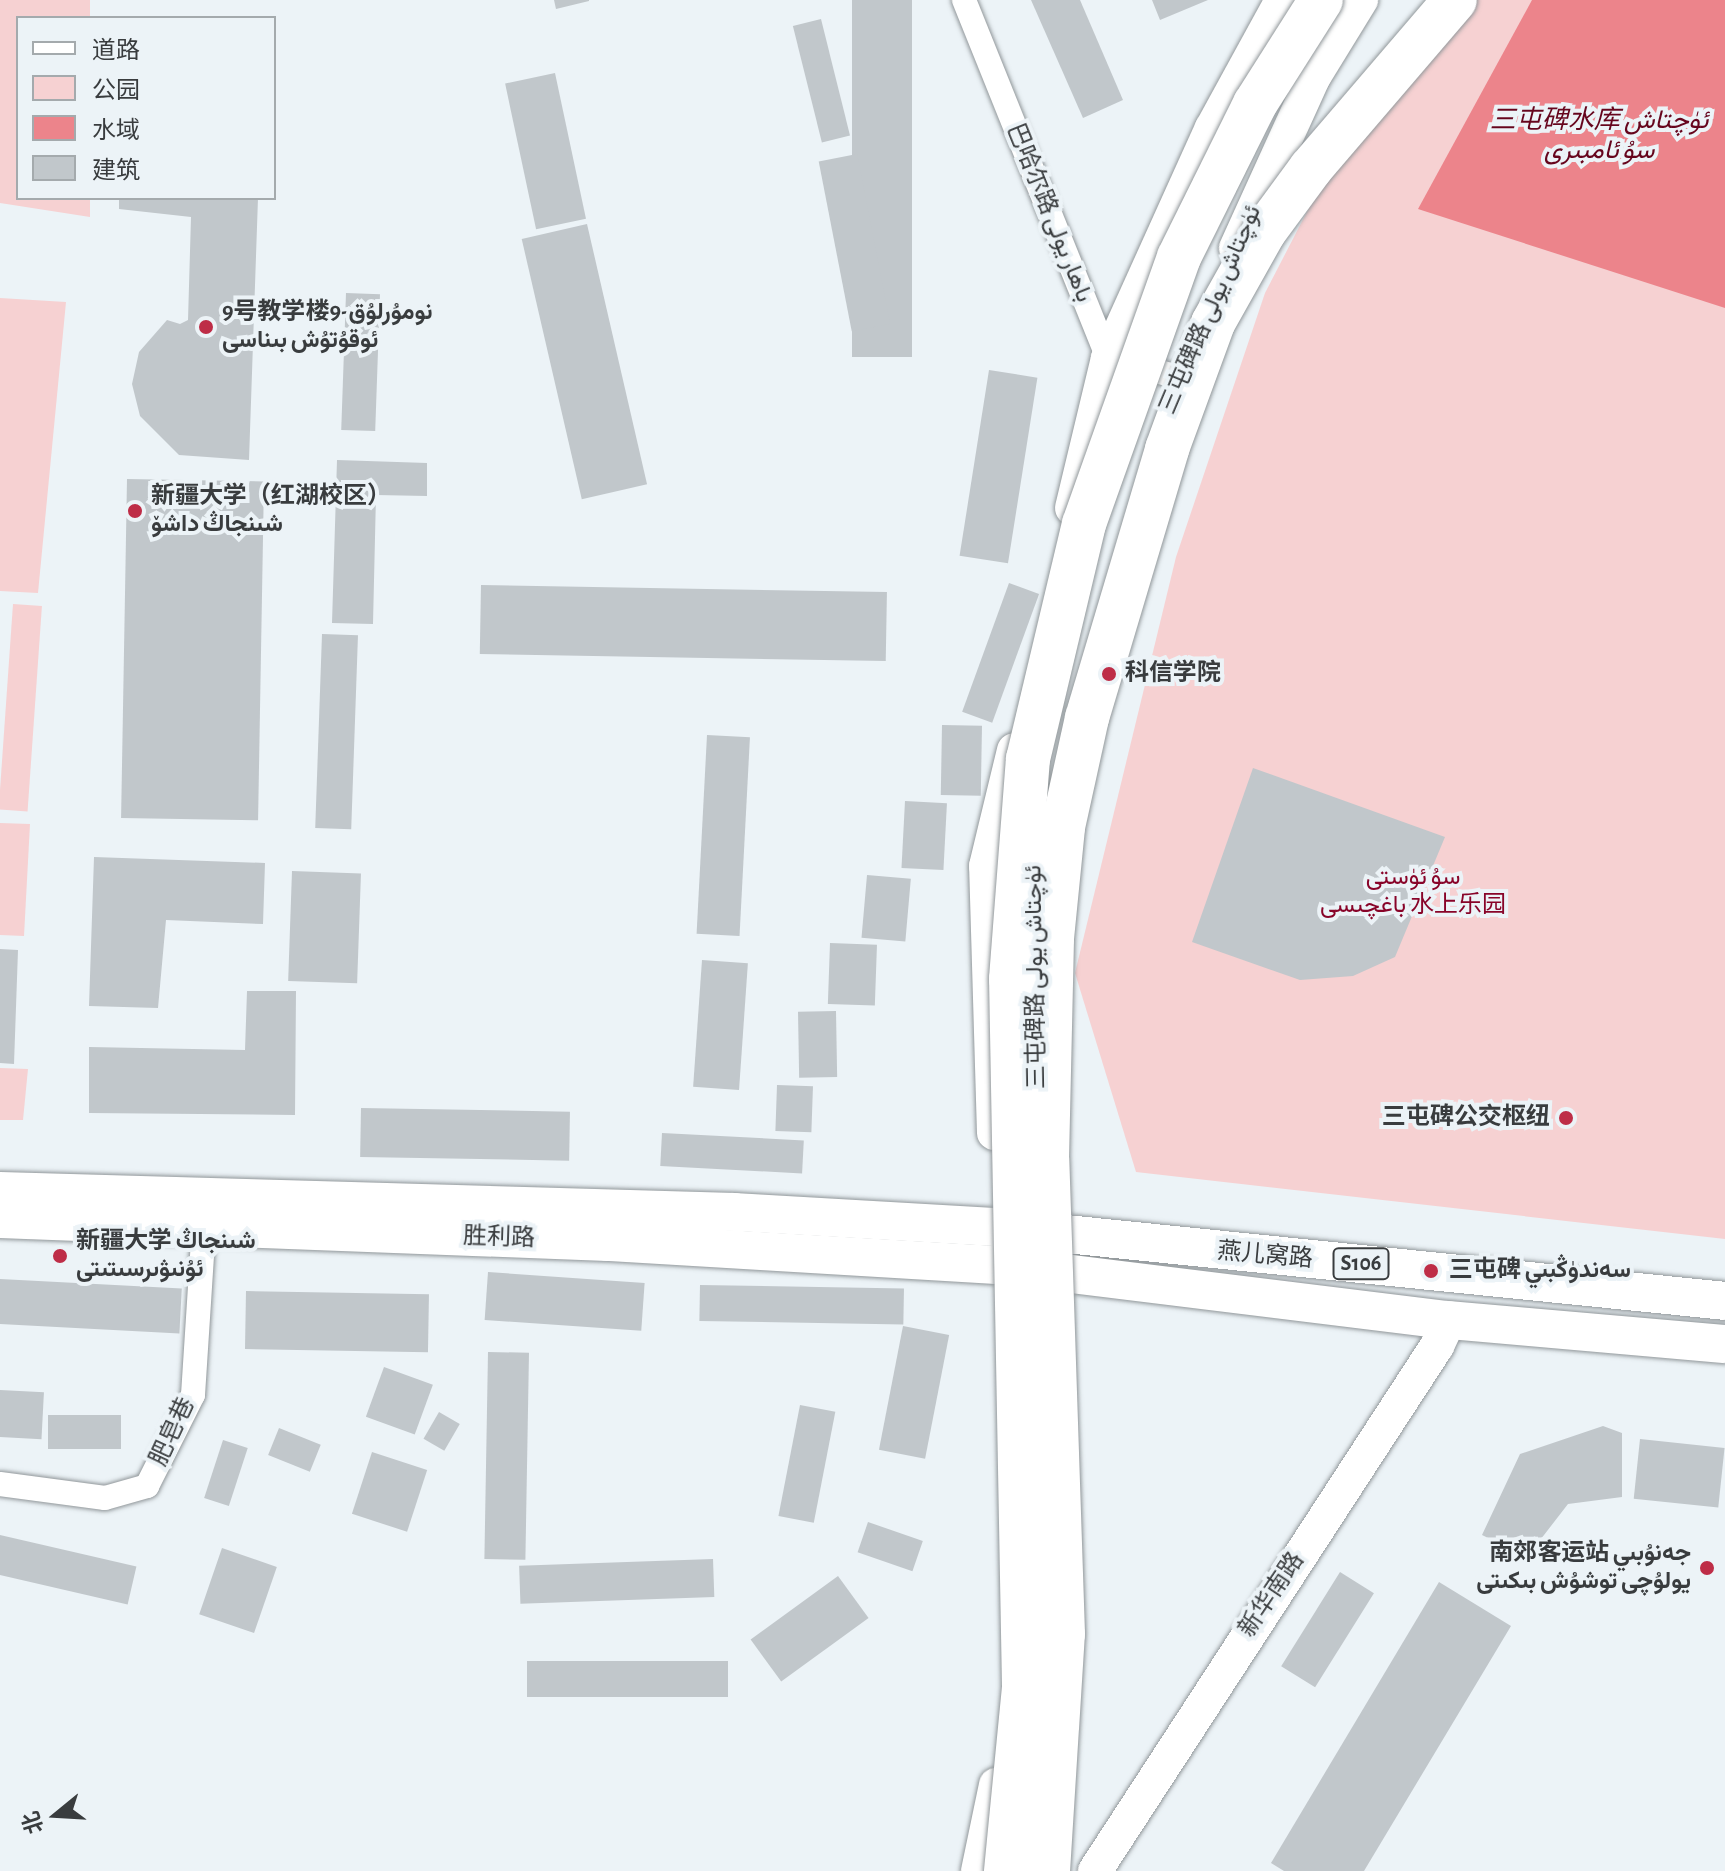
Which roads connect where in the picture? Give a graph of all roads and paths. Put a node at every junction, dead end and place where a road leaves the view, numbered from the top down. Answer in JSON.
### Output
{"nodes":[{"id":1,"x":964,"y":0,"type":"edge"},
{"id":2,"x":1282,"y":0,"type":"edge"},
{"id":3,"x":1321,"y":0,"type":"edge"},
{"id":4,"x":1361,"y":0,"type":"edge"},
{"id":5,"x":1455,"y":0,"type":"edge"},
{"id":6,"x":1108,"y":358,"type":"junction"},
{"id":7,"x":1178,"y":377,"type":"junction"},
{"id":8,"x":0,"y":1191,"type":"edge"},
{"id":9,"x":0,"y":1219,"type":"edge"},
{"id":10,"x":204,"y":1227,"type":"junction"},
{"id":11,"x":997,"y":1227,"type":"junction"},
{"id":12,"x":1039,"y":1231,"type":"junction"},
{"id":13,"x":998,"y":1265,"type":"junction"},
{"id":14,"x":1042,"y":1270,"type":"junction"},
{"id":15,"x":1725,"y":1301,"type":"edge"},
{"id":16,"x":1449,"y":1320,"type":"junction"},
{"id":17,"x":1725,"y":1344,"type":"edge"},
{"id":18,"x":0,"y":1484,"type":"edge"},
{"id":19,"x":978,"y":1871,"type":"edge"},
{"id":20,"x":1006,"y":1871,"type":"edge"},
{"id":21,"x":1021,"y":1871,"type":"edge"},
{"id":22,"x":1048,"y":1871,"type":"edge"},
{"id":23,"x":1095,"y":1871,"type":"edge"}],
"edges":[{"from":1,"to":6,"type":"street","name":"巴哈尔路 باھار يولى"},
{"from":2,"to":6,"type":"main road","name":"三屯碑路 ئۈچتاش يولى"},
{"from":3,"to":20,"type":"highway","bridge":true},
{"from":4,"to":7,"type":"main road","name":"三屯碑路 ئۈچتاش يولى"},
{"from":5,"to":22,"type":"highway","bridge":true},
{"from":6,"to":7,"type":"street"},
{"from":6,"to":11,"type":"main road","name":"三屯碑路 ئۈچتاش يولى"},
{"from":7,"to":12,"type":"main road","name":"三屯碑路 ئۈچتاش يولى"},
{"from":8,"to":11,"type":"main road","name":"胜利路"},
{"from":9,"to":10,"type":"main road","name":"胜利路"},
{"from":10,"to":13,"type":"main road","name":"胜利路"},
{"from":10,"to":18,"type":"street","name":"肥皂巷"},
{"from":11,"to":12,"type":"main road","name":"燕儿窝路","number":"S106"},
{"from":11,"to":13,"type":"main road"},
{"from":12,"to":14,"type":"main road","name":"三屯碑路 ئۈچتاش يولى"},
{"from":12,"to":15,"type":"main road","name":"燕儿窝路","number":"S106"},
{"from":13,"to":14,"type":"main road","name":"燕儿窝路"},
{"from":13,"to":19,"type":"main road"},
{"from":14,"to":16,"type":"main road","name":"燕儿窝路"},
{"from":14,"to":21,"type":"main road","name":"三屯碑路 ئۈچتاش يولى"},
{"from":16,"to":17,"type":"main road","name":"燕儿窝路"},
{"from":16,"to":23,"type":"main road","name":"新华南路"}]}
